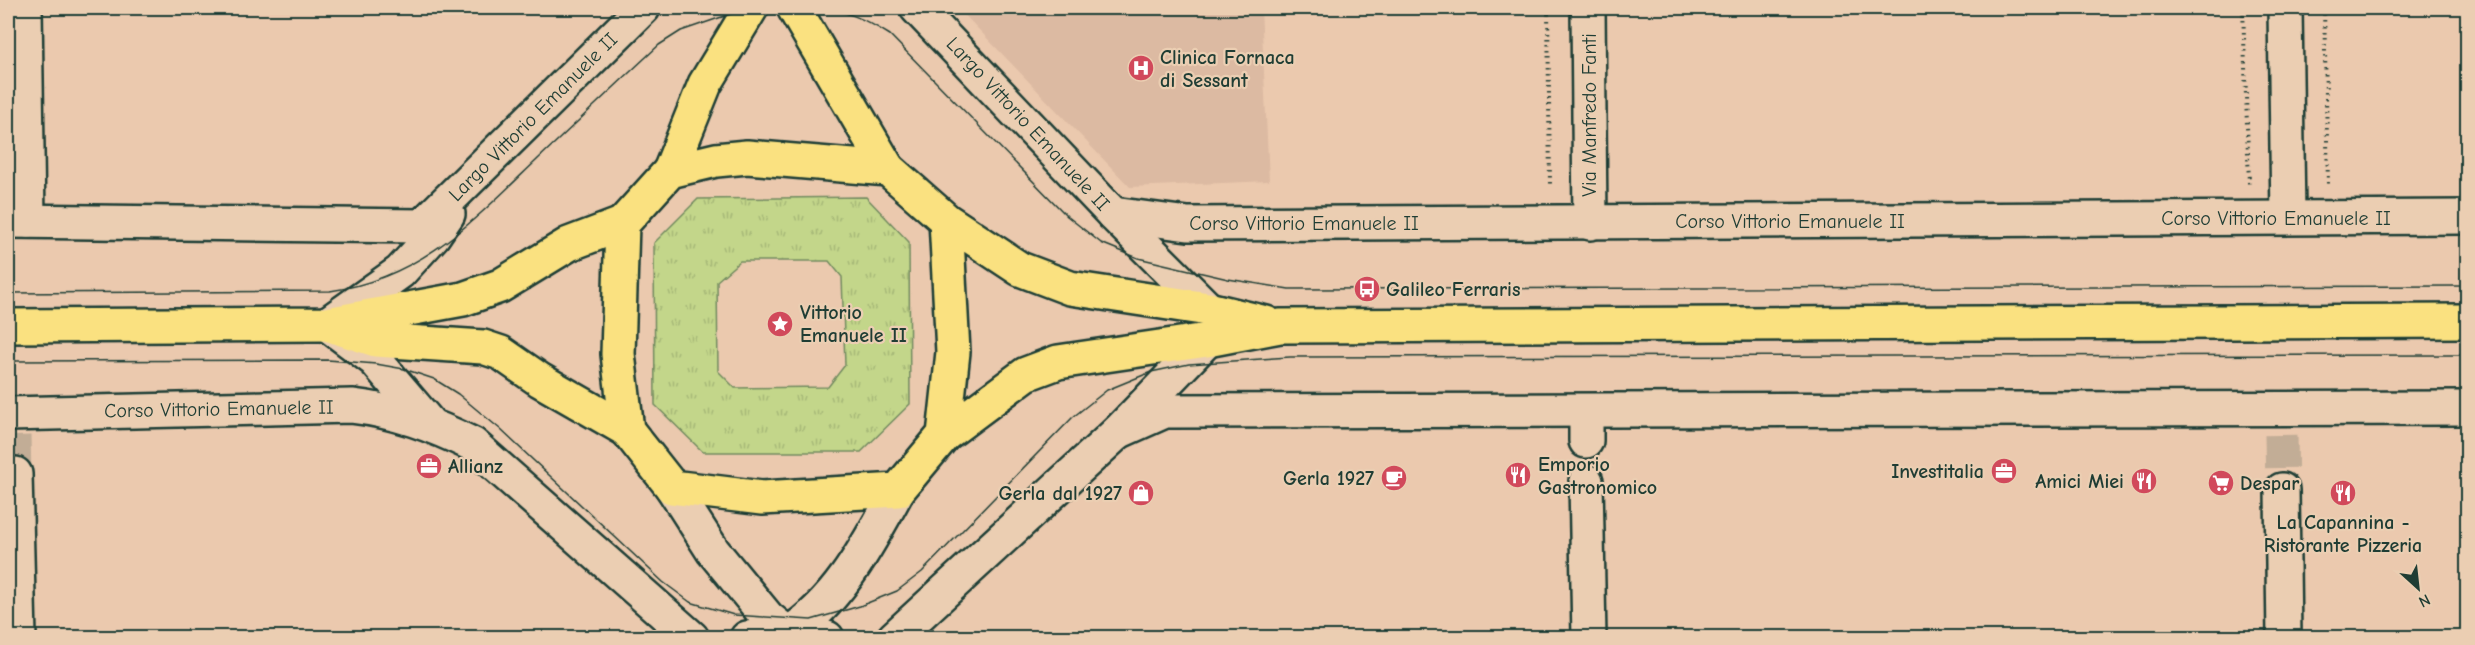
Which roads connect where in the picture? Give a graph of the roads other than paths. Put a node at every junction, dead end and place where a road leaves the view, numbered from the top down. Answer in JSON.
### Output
{"nodes":[{"id":1,"x":25,"y":8,"type":"edge"},
{"id":2,"x":643,"y":8,"type":"edge"},
{"id":3,"x":751,"y":8,"type":"edge"},
{"id":4,"x":794,"y":8,"type":"edge"},
{"id":5,"x":917,"y":8,"type":"edge"},
{"id":6,"x":1588,"y":8,"type":"edge"},
{"id":7,"x":2285,"y":8,"type":"edge"},
{"id":8,"x":888,"y":169,"type":"junction"},
{"id":9,"x":670,"y":171,"type":"junction"},
{"id":10,"x":476,"y":172,"type":"junction"},
{"id":11,"x":1113,"y":214,"type":"junction"},
{"id":12,"x":2288,"y":217,"type":"junction"},
{"id":13,"x":2468,"y":217,"type":"edge"},
{"id":14,"x":946,"y":220,"type":"junction"},
{"id":15,"x":18,"y":221,"type":"edge"},
{"id":16,"x":1590,"y":223,"type":"junction"},
{"id":17,"x":622,"y":224,"type":"junction"},
{"id":18,"x":2468,"y":321,"type":"edge"},
{"id":19,"x":327,"y":324,"type":"junction"},
{"id":20,"x":1207,"y":325,"type":"junction"},
{"id":21,"x":8,"y":326,"type":"edge"},
{"id":22,"x":2468,"y":408,"type":"edge"},
{"id":23,"x":11,"y":421,"type":"edge"},
{"id":24,"x":428,"y":422,"type":"junction"},
{"id":25,"x":627,"y":430,"type":"junction"},
{"id":26,"x":1118,"y":432,"type":"junction"},
{"id":27,"x":944,"y":435,"type":"junction"},
{"id":28,"x":15,"y":474,"type":"tunnel mouth"},
{"id":29,"x":1586,"y":481,"type":"dead end"},
{"id":30,"x":672,"y":487,"type":"junction"},
{"id":31,"x":898,"y":490,"type":"junction"},
{"id":32,"x":2282,"y":490,"type":"tunnel mouth"},
{"id":33,"x":789,"y":636,"type":"edge"},
{"id":34,"x":19,"y":638,"type":"edge"},
{"id":35,"x":692,"y":638,"type":"edge"},
{"id":36,"x":747,"y":638,"type":"edge"},
{"id":37,"x":827,"y":638,"type":"edge"},
{"id":38,"x":894,"y":638,"type":"edge"},
{"id":39,"x":1589,"y":638,"type":"edge"},
{"id":40,"x":2284,"y":638,"type":"edge"}],
"edges":[{"from":1,"to":15,"type":"street"},
{"from":2,"to":10,"type":"street","name":"Largo Vittorio Emanuele II"},
{"from":3,"to":9,"type":"main road"},
{"from":4,"to":8,"type":"main road"},
{"from":5,"to":11,"type":"street","name":"Largo Vittorio Emanuele II"},
{"from":6,"to":16,"type":"street","name":"Via Manfredo Fanti"},
{"from":7,"to":12,"type":"street"},
{"from":8,"to":9,"type":"main road"},
{"from":8,"to":14,"type":"main road"},
{"from":9,"to":17,"type":"main road"},
{"from":10,"to":15,"type":"street","name":"Largo Vittorio Emanuele II"},
{"from":10,"to":19,"type":"street"},
{"from":11,"to":16,"type":"street","name":"Corso Vittorio Emanuele II"},
{"from":11,"to":20,"type":"street","name":"Largo Vittorio Emanuele II"},
{"from":12,"to":13,"type":"street","name":"Corso Vittorio Emanuele II"},
{"from":12,"to":16,"type":"street","name":"Corso Vittorio Emanuele II"},
{"from":14,"to":20,"type":"main road"},
{"from":14,"to":27,"type":"main road"},
{"from":17,"to":19,"type":"main road"},
{"from":17,"to":25,"type":"main road"},
{"from":18,"to":20,"type":"main road"},
{"from":19,"to":21,"type":"main road"},
{"from":19,"to":24,"type":"street"},
{"from":19,"to":25,"type":"main road"},
{"from":20,"to":26,"type":"street"},
{"from":20,"to":27,"type":"main road"},
{"from":22,"to":26,"type":"street"},
{"from":23,"to":24,"type":"street","name":"Corso Vittorio Emanuele II"},
{"from":24,"to":35,"type":"street"},
{"from":25,"to":30,"type":"main road"},
{"from":26,"to":38,"type":"street"},
{"from":27,"to":31,"type":"main road"},
{"from":28,"to":34,"type":"street"},
{"from":29,"to":39,"type":"street"},
{"from":30,"to":31,"type":"main road"},
{"from":30,"to":33,"type":"street"},
{"from":31,"to":33,"type":"street"},
{"from":32,"to":40,"type":"street"},
{"from":33,"to":36,"type":"street"},
{"from":33,"to":37,"type":"street"}]}
